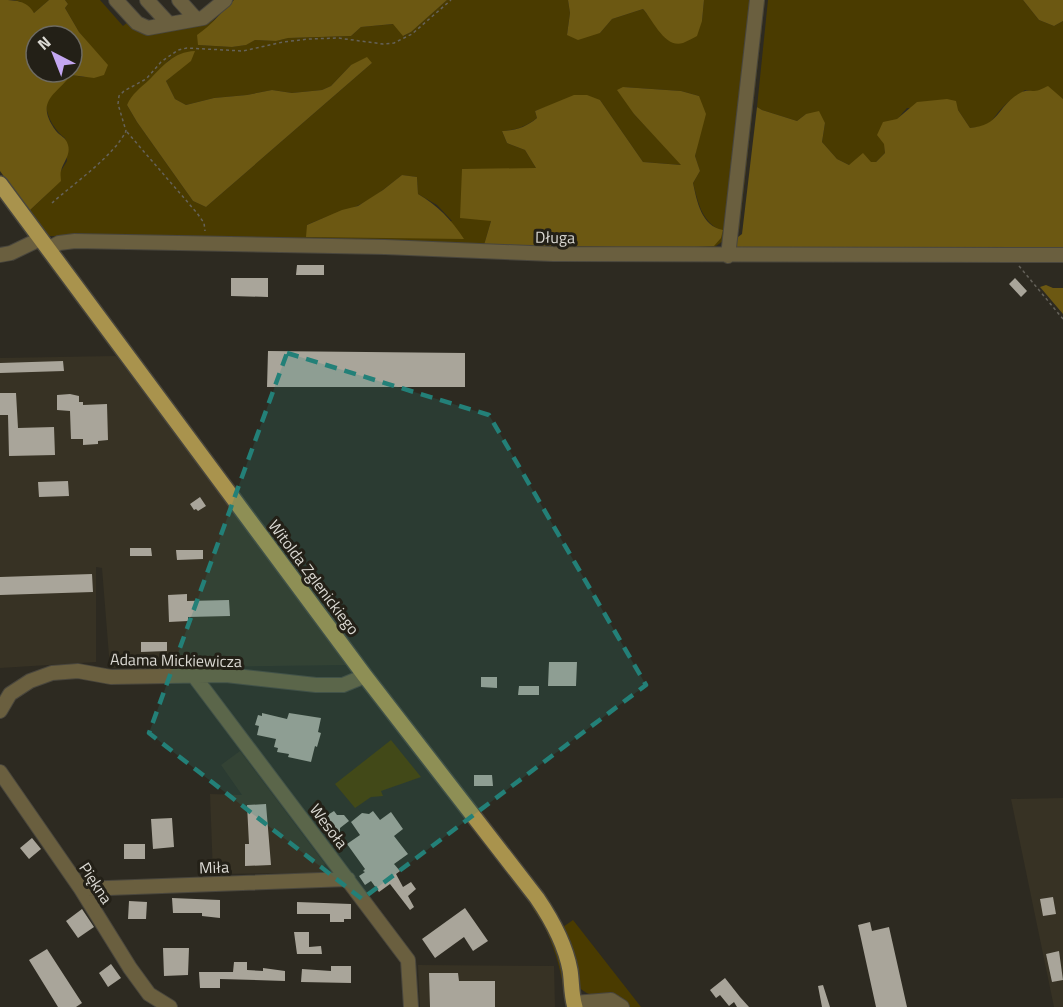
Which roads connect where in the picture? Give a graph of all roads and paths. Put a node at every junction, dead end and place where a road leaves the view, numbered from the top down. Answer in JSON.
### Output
{"nodes":[{"id":1,"x":116,"y":0,"type":"edge"},
{"id":2,"x":147,"y":0,"type":"edge"},
{"id":3,"x":179,"y":0,"type":"edge"},
{"id":4,"x":451,"y":0,"type":"edge"},
{"id":5,"x":757,"y":0,"type":"edge"},
{"id":6,"x":218,"y":2,"type":"edge"},
{"id":7,"x":196,"y":20,"type":"junction"},
{"id":8,"x":169,"y":24,"type":"junction"},
{"id":9,"x":126,"y":131,"type":"junction"},
{"id":10,"x":0,"y":184,"type":"edge"},
{"id":11,"x":52,"y":203,"type":"dead end"},
{"id":12,"x":205,"y":231,"type":"dead end"},
{"id":13,"x":44,"y":244,"type":"junction"},
{"id":14,"x":0,"y":255,"type":"edge"},
{"id":15,"x":1017,"y":255,"type":"junction"},
{"id":16,"x":1063,"y":255,"type":"edge"},
{"id":17,"x":728,"y":256,"type":"junction"},
{"id":18,"x":1063,"y":319,"type":"edge"},
{"id":19,"x":194,"y":676,"type":"junction"},
{"id":20,"x":365,"y":676,"type":"junction"},
{"id":21,"x":0,"y":711,"type":"edge"},
{"id":22,"x":0,"y":772,"type":"edge"},
{"id":23,"x":348,"y":879,"type":"junction"},
{"id":24,"x":81,"y":889,"type":"junction"},
{"id":25,"x":574,"y":1006,"type":"edge"},
{"id":26,"x":170,"y":1007,"type":"edge"},
{"id":27,"x":411,"y":1007,"type":"edge"},
{"id":28,"x":622,"y":1007,"type":"edge"}],
"edges":[{"from":1,"to":8,"type":"street"},
{"from":2,"to":8,"type":"street"},
{"from":3,"to":7,"type":"street"},
{"from":4,"to":9,"type":"path"},
{"from":5,"to":17,"type":"street"},
{"from":6,"to":7,"type":"street"},
{"from":7,"to":8,"type":"street"},
{"from":9,"to":11,"type":"path"},
{"from":9,"to":12,"type":"path"},
{"from":10,"to":13,"type":"main road","name":"Witolda Zglenickiego"},
{"from":13,"to":14,"type":"street","name":"Długa"},
{"from":13,"to":17,"type":"street","name":"Długa"},
{"from":13,"to":20,"type":"main road","name":"Witolda Zglenickiego"},
{"from":15,"to":16,"type":"street","name":"Długa"},
{"from":15,"to":17,"type":"street","name":"Długa"},
{"from":15,"to":18,"type":"path"},
{"from":19,"to":20,"type":"street","name":"Adama Mickiewicza"},
{"from":19,"to":21,"type":"street","name":"Adama Mickiewicza"},
{"from":19,"to":23,"type":"street","name":"Wesoła"},
{"from":20,"to":25,"type":"main road","name":"Witolda Zglenickiego"},
{"from":22,"to":24,"type":"street","name":"Piękna"},
{"from":23,"to":24,"type":"street","name":"Miła"},
{"from":23,"to":27,"type":"street","name":"Wesoła"},
{"from":24,"to":26,"type":"street","name":"Piękna"},
{"from":25,"to":28,"type":"street"}]}
